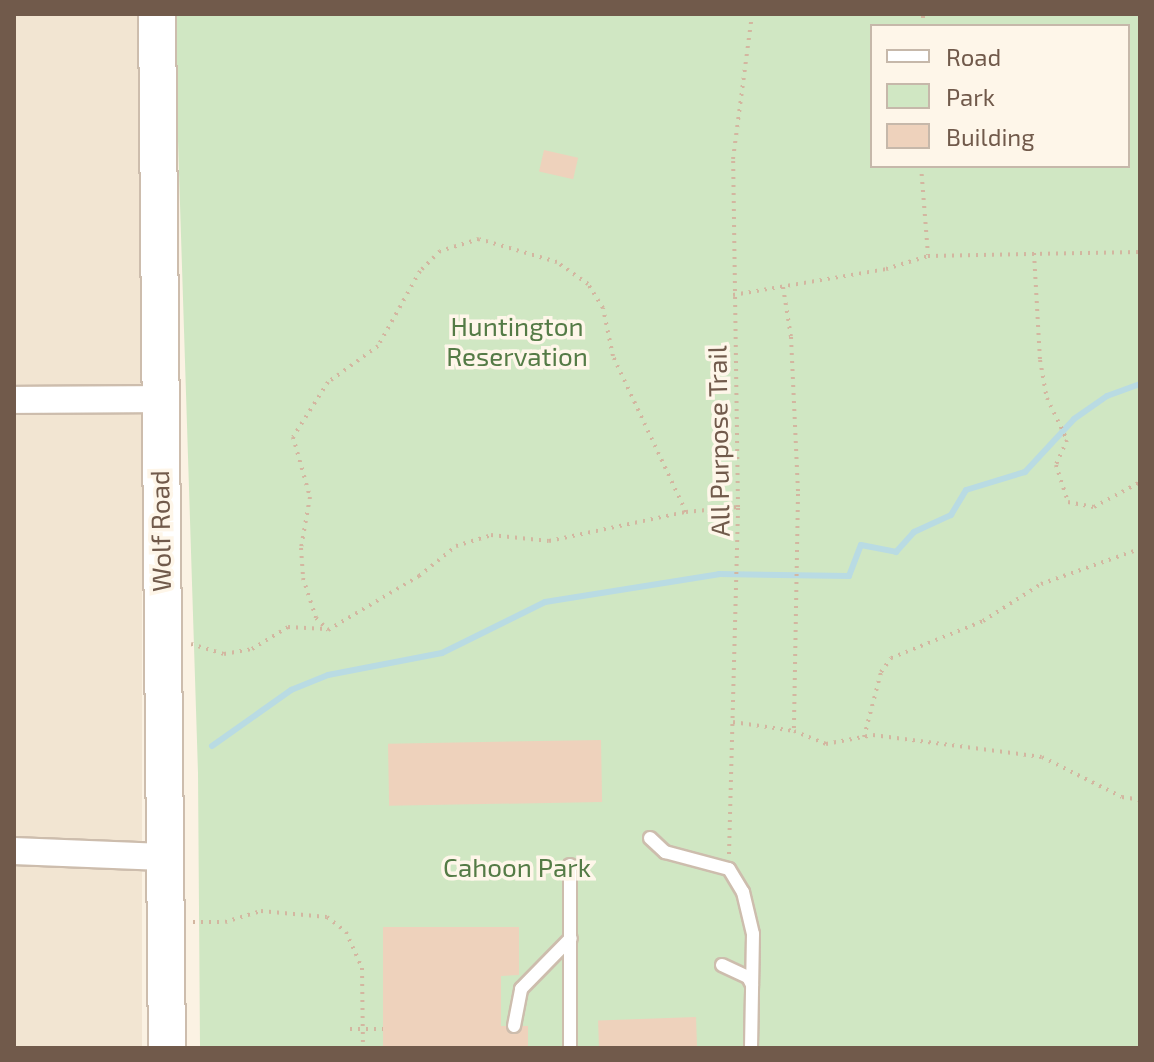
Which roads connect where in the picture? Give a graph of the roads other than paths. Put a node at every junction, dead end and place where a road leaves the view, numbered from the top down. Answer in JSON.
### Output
{"nodes":[{"id":1,"x":157,"y":14,"type":"edge"},
{"id":2,"x":159,"y":399,"type":"junction"},
{"id":3,"x":14,"y":400,"type":"edge"},
{"id":4,"x":650,"y":838,"type":"dead end"},
{"id":5,"x":14,"y":851,"type":"edge"},
{"id":6,"x":163,"y":857,"type":"junction"},
{"id":7,"x":570,"y":865,"type":"dead end"},
{"id":8,"x":571,"y":938,"type":"junction"},
{"id":9,"x":722,"y":965,"type":"dead end"},
{"id":10,"x":752,"y":985,"type":"junction"},
{"id":11,"x":514,"y":1026,"type":"dead end"},
{"id":12,"x":167,"y":1048,"type":"edge"},
{"id":13,"x":570,"y":1048,"type":"edge"},
{"id":14,"x":751,"y":1048,"type":"edge"}],
"edges":[{"from":1,"to":2,"type":"street","name":"Wolf Road"},
{"from":2,"to":3,"type":"street"},
{"from":2,"to":6,"type":"street","name":"Wolf Road"},
{"from":4,"to":10,"type":"lane"},
{"from":5,"to":6,"type":"street"},
{"from":6,"to":12,"type":"street","name":"Wolf Road"},
{"from":7,"to":8,"type":"lane"},
{"from":8,"to":11,"type":"lane"},
{"from":8,"to":13,"type":"lane"},
{"from":9,"to":10,"type":"lane"},
{"from":10,"to":14,"type":"lane"}]}
